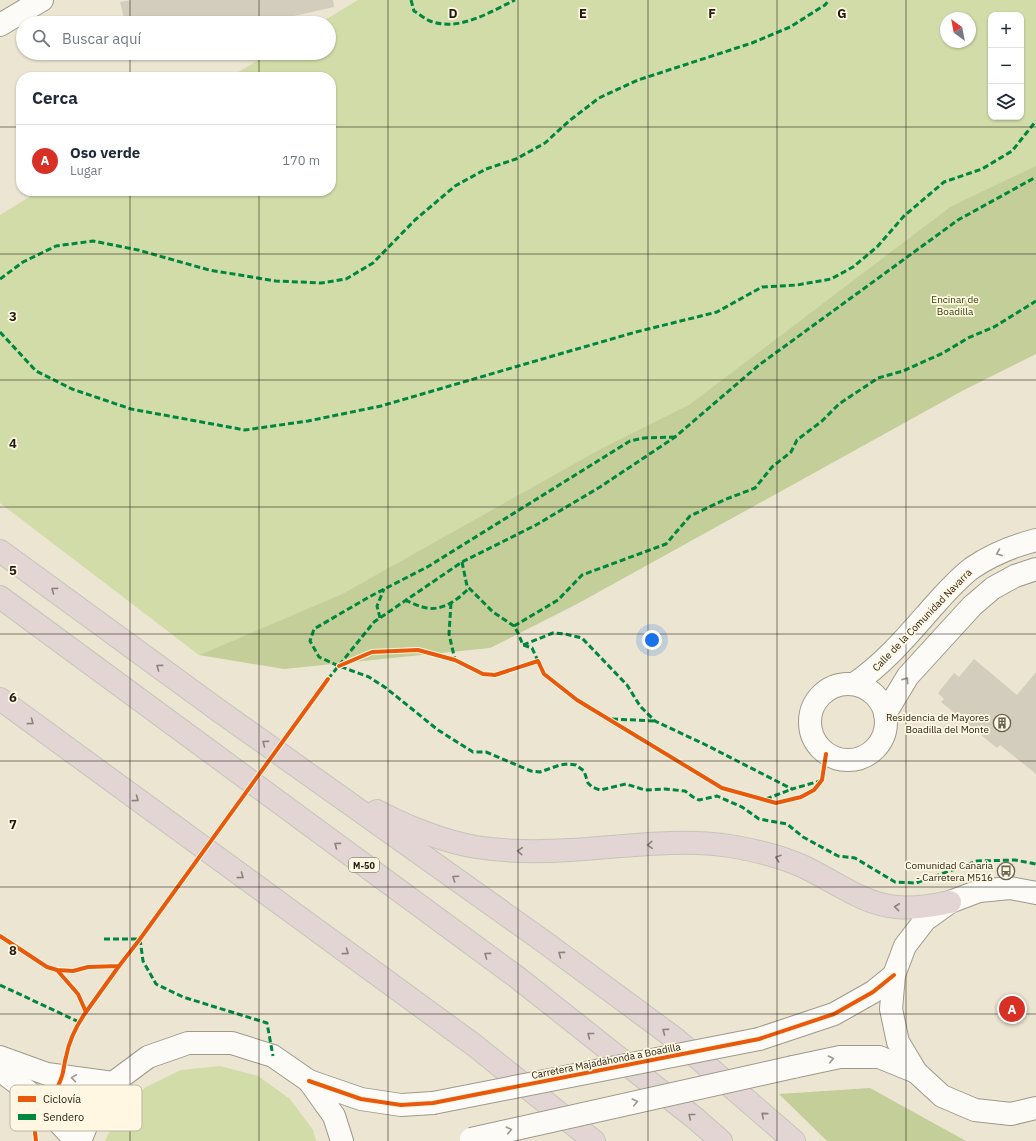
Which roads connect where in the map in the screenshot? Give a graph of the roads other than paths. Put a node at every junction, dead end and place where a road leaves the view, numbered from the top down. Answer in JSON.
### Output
{"nodes":[{"id":1,"x":42,"y":0,"type":"edge"},
{"id":2,"x":0,"y":25,"type":"edge"},
{"id":3,"x":1036,"y":540,"type":"edge"},
{"id":4,"x":0,"y":551,"type":"edge"},
{"id":5,"x":1036,"y":569,"type":"edge"},
{"id":6,"x":0,"y":597,"type":"edge"},
{"id":7,"x":854,"y":684,"type":"junction"},
{"id":8,"x":0,"y":699,"type":"edge"},
{"id":9,"x":885,"y":714,"type":"junction"},
{"id":10,"x":308,"y":774,"type":"junction"},
{"id":11,"x":1036,"y":893,"type":"edge"},
{"id":12,"x":950,"y":902,"type":"junction"},
{"id":13,"x":894,"y":975,"type":"junction"},
{"id":14,"x":0,"y":1057,"type":"edge"},
{"id":15,"x":0,"y":1070,"type":"edge"},
{"id":16,"x":916,"y":1072,"type":"junction"},
{"id":17,"x":309,"y":1081,"type":"junction"},
{"id":18,"x":113,"y":1083,"type":"joint"},
{"id":19,"x":19,"y":1085,"type":"edge"},
{"id":20,"x":1036,"y":1108,"type":"edge"},
{"id":21,"x":67,"y":1131,"type":"edge"},
{"id":22,"x":84,"y":1131,"type":"edge"},
{"id":23,"x":467,"y":1140,"type":"edge"},
{"id":24,"x":76,"y":1141,"type":"edge"},
{"id":25,"x":80,"y":1141,"type":"edge"},
{"id":26,"x":342,"y":1141,"type":"edge"},
{"id":27,"x":594,"y":1141,"type":"edge"},
{"id":28,"x":721,"y":1141,"type":"edge"},
{"id":29,"x":794,"y":1141,"type":"edge"}],
"edges":[{"from":1,"to":2,"type":"street"},
{"from":3,"to":7,"type":"street","name":"Calle de la Comunidad Navarra","one_way":true},
{"from":10,"to":4,"type":"highway","one_way":true},
{"from":9,"to":5,"type":"street","one_way":true},
{"from":28,"to":6,"type":"highway","number":"M-50","one_way":true},
{"from":7,"to":9,"type":"street"},
{"from":7,"to":9,"type":"street"},
{"from":8,"to":27,"type":"highway","one_way":true},
{"from":12,"to":10,"type":"highway","one_way":true},
{"from":29,"to":10,"type":"highway","one_way":true},
{"from":11,"to":12,"type":"street"},
{"from":12,"to":13,"type":"street"},
{"from":13,"to":16,"type":"street"},
{"from":13,"to":17,"type":"street","name":"Carretera Majadahonda a Boadilla","bridge":true},
{"from":18,"to":14,"type":"street","one_way":true},
{"from":15,"to":19,"type":"street"},
{"from":16,"to":20,"type":"street"},
{"from":23,"to":16,"type":"street","one_way":true,"bridge":true},
{"from":17,"to":18,"type":"street"},
{"from":17,"to":26,"type":"street"},
{"from":21,"to":24,"type":"street"},
{"from":22,"to":25,"type":"street"}]}
